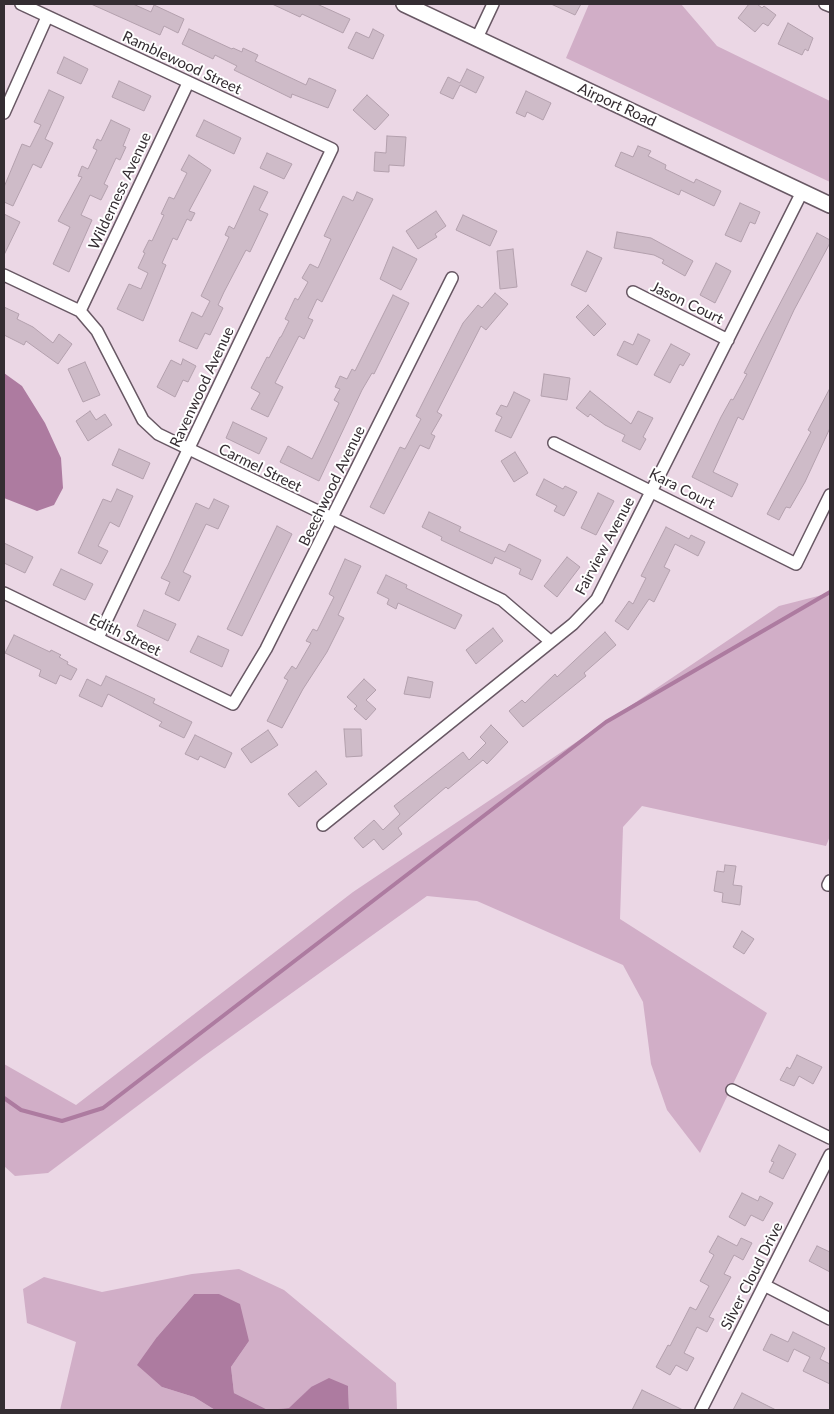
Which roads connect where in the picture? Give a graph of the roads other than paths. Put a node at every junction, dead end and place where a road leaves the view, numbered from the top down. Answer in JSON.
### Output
{"nodes":[{"id":1,"x":21,"y":4,"type":"edge"},
{"id":2,"x":404,"y":4,"type":"edge"},
{"id":3,"x":494,"y":4,"type":"edge"},
{"id":4,"x":824,"y":4,"type":"edge"},
{"id":5,"x":830,"y":6,"type":"edge"},
{"id":6,"x":47,"y":16,"type":"junction"},
{"id":7,"x":477,"y":38,"type":"junction"},
{"id":8,"x":188,"y":83,"type":"junction"},
{"id":9,"x":4,"y":113,"type":"edge"},
{"id":10,"x":332,"y":149,"type":"joint"},
{"id":11,"x":802,"y":192,"type":"junction"},
{"id":12,"x":830,"y":205,"type":"edge"},
{"id":13,"x":4,"y":275,"type":"edge"},
{"id":14,"x":452,"y":278,"type":"dead end"},
{"id":15,"x":633,"y":292,"type":"dead end"},
{"id":16,"x":80,"y":311,"type":"junction"},
{"id":17,"x":728,"y":340,"type":"junction"},
{"id":18,"x":554,"y":443,"type":"dead end"},
{"id":19,"x":189,"y":450,"type":"junction"},
{"id":20,"x":652,"y":491,"type":"junction"},
{"id":21,"x":830,"y":495,"type":"edge"},
{"id":22,"x":333,"y":519,"type":"junction"},
{"id":23,"x":4,"y":593,"type":"edge"},
{"id":24,"x":98,"y":638,"type":"junction"},
{"id":25,"x":550,"y":641,"type":"junction"},
{"id":26,"x":233,"y":704,"type":"joint"},
{"id":27,"x":323,"y":825,"type":"dead end"},
{"id":28,"x":732,"y":1090,"type":"dead end"},
{"id":29,"x":830,"y":1138,"type":"edge"},
{"id":30,"x":830,"y":1155,"type":"edge"},
{"id":31,"x":764,"y":1285,"type":"junction"},
{"id":32,"x":830,"y":1319,"type":"edge"},
{"id":33,"x":701,"y":1410,"type":"edge"}],
"edges":[{"from":1,"to":6,"type":"street","name":"Ramblewood Street"},
{"from":2,"to":7,"type":"main road","name":"Airport Road"},
{"from":3,"to":7,"type":"street"},
{"from":4,"to":5,"type":"street"},
{"from":6,"to":8,"type":"street","name":"Ramblewood Street"},
{"from":6,"to":9,"type":"street"},
{"from":7,"to":11,"type":"main road","name":"Airport Road"},
{"from":8,"to":10,"type":"street","name":"Ramblewood Street"},
{"from":8,"to":16,"type":"street","name":"Wilderness Avenue"},
{"from":10,"to":19,"type":"street","name":"Ravenwood Avenue"},
{"from":11,"to":12,"type":"main road","name":"Airport Road"},
{"from":11,"to":17,"type":"street","name":"Fairview Avenue"},
{"from":13,"to":16,"type":"street","name":"Carmel Street"},
{"from":14,"to":22,"type":"street","name":"Beechwood Avenue"},
{"from":15,"to":17,"type":"street","name":"Jason Court"},
{"from":16,"to":19,"type":"street","name":"Carmel Street"},
{"from":17,"to":20,"type":"street","name":"Fairview Avenue"},
{"from":18,"to":20,"type":"street","name":"Kara Court"},
{"from":19,"to":22,"type":"street","name":"Carmel Street"},
{"from":19,"to":24,"type":"street","name":"Ravenwood Avenue"},
{"from":20,"to":21,"type":"street","name":"Kara Court"},
{"from":20,"to":25,"type":"street","name":"Fairview Avenue"},
{"from":22,"to":25,"type":"street","name":"Carmel Street"},
{"from":22,"to":26,"type":"street","name":"Beechwood Avenue"},
{"from":23,"to":24,"type":"street","name":"Edith Street"},
{"from":24,"to":26,"type":"street","name":"Edith Street"},
{"from":25,"to":27,"type":"street","name":"Fairview Avenue"},
{"from":28,"to":29,"type":"street"},
{"from":30,"to":31,"type":"street","name":"Silver Cloud Drive"},
{"from":31,"to":32,"type":"street"},
{"from":31,"to":33,"type":"street","name":"Silver Cloud Drive"}]}
